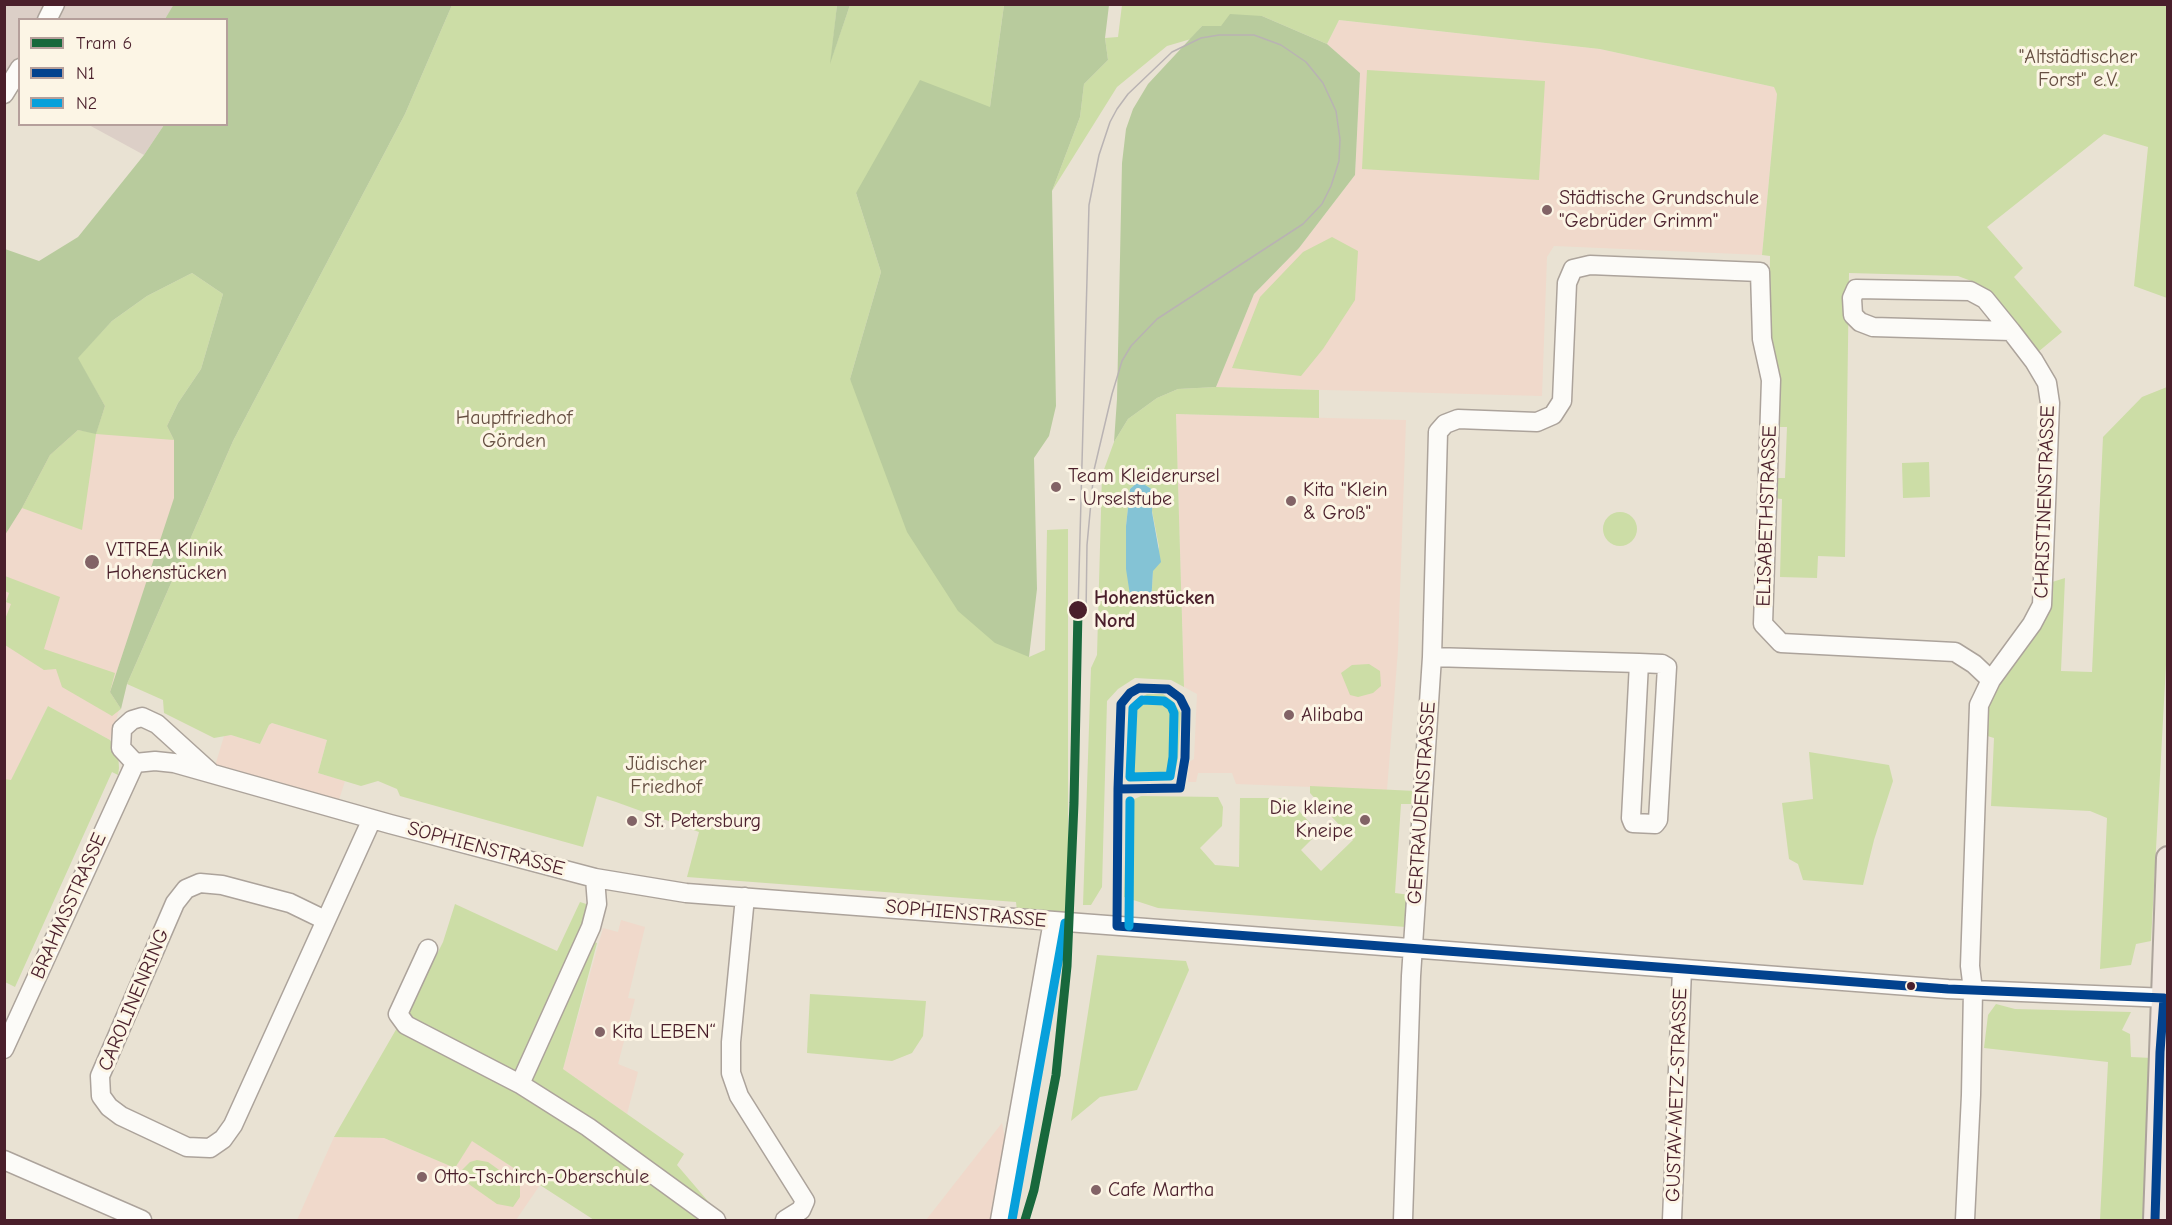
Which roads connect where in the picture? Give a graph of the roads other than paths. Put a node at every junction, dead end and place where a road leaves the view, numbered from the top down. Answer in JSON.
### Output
{"nodes":[{"id":1,"x":55,"y":4,"type":"edge"},
{"id":2,"x":48,"y":18,"type":"edge"},
{"id":3,"x":18,"y":71,"type":"edge"},
{"id":4,"x":4,"y":94,"type":"edge"},
{"id":5,"x":1760,"y":272,"type":"joint"},
{"id":6,"x":2012,"y":331,"type":"junction"},
{"id":7,"x":1432,"y":657,"type":"junction"},
{"id":8,"x":1639,"y":663,"type":"junction"},
{"id":9,"x":1991,"y":680,"type":"junction"},
{"id":10,"x":135,"y":763,"type":"junction"},
{"id":11,"x":213,"y":775,"type":"junction"},
{"id":12,"x":372,"y":819,"type":"junction"},
{"id":13,"x":2168,"y":858,"type":"edge"},
{"id":14,"x":595,"y":878,"type":"junction"},
{"id":15,"x":745,"y":897,"type":"junction"},
{"id":16,"x":325,"y":920,"type":"junction"},
{"id":17,"x":1053,"y":921,"type":"junction"},
{"id":18,"x":428,"y":949,"type":"dead end"},
{"id":19,"x":1412,"y":949,"type":"junction"},
{"id":20,"x":1682,"y":969,"type":"junction"},
{"id":21,"x":1973,"y":990,"type":"junction"},
{"id":22,"x":2166,"y":998,"type":"edge"},
{"id":23,"x":4,"y":1049,"type":"edge"},
{"id":24,"x":520,"y":1084,"type":"junction"},
{"id":25,"x":4,"y":1160,"type":"edge"},
{"id":26,"x":142,"y":1221,"type":"edge"},
{"id":27,"x":716,"y":1221,"type":"edge"},
{"id":28,"x":785,"y":1221,"type":"edge"},
{"id":29,"x":1000,"y":1221,"type":"edge"},
{"id":30,"x":1403,"y":1221,"type":"edge"},
{"id":31,"x":1672,"y":1221,"type":"edge"},
{"id":32,"x":1965,"y":1221,"type":"edge"},
{"id":33,"x":2155,"y":1221,"type":"edge"}],
"edges":[{"from":1,"to":2,"type":"street"},
{"from":3,"to":4,"type":"street"},
{"from":5,"to":7,"type":"street","name":"GERTRAUDENSTRASSE"},
{"from":5,"to":9,"type":"street","name":"ELISABETHSTRASSE"},
{"from":6,"to":6,"type":"street","name":"CHRISTINENSTRASSE"},
{"from":6,"to":9,"type":"street","name":"CHRISTINENSTRASSE"},
{"from":7,"to":8,"type":"street"},
{"from":7,"to":19,"type":"street","name":"GERTRAUDENSTRASSE"},
{"from":8,"to":8,"type":"street"},
{"from":9,"to":21,"type":"street","name":"CHRISTINENSTRASSE"},
{"from":10,"to":11,"type":"street","name":"SOPHIENSTRASSE"},
{"from":10,"to":11,"type":"street","name":"SOPHIENSTRASSE"},
{"from":10,"to":23,"type":"street","name":"BRAHMSSTRASSE"},
{"from":11,"to":12,"type":"street","name":"SOPHIENSTRASSE"},
{"from":12,"to":14,"type":"street","name":"SOPHIENSTRASSE"},
{"from":12,"to":16,"type":"street","name":"CAROLINENRING"},
{"from":13,"to":22,"type":"main road"},
{"from":14,"to":15,"type":"street","name":"SOPHIENSTRASSE"},
{"from":14,"to":24,"type":"street"},
{"from":15,"to":17,"type":"street","name":"SOPHIENSTRASSE"},
{"from":15,"to":28,"type":"street"},
{"from":16,"to":16,"type":"street","name":"CAROLINENRING"},
{"from":17,"to":19,"type":"street","name":"SOPHIENSTRASSE"},
{"from":17,"to":29,"type":"street"},
{"from":18,"to":24,"type":"street"},
{"from":19,"to":20,"type":"street","name":"SOPHIENSTRASSE"},
{"from":19,"to":30,"type":"street","name":"GERTRAUDENSTRASSE"},
{"from":20,"to":21,"type":"street","name":"SOPHIENSTRASSE"},
{"from":20,"to":31,"type":"street","name":"GUSTAV-METZ-STRASSE"},
{"from":21,"to":22,"type":"street","name":"SOPHIENSTRASSE"},
{"from":21,"to":32,"type":"street","name":"CHRISTINENSTRASSE"},
{"from":22,"to":33,"type":"main road"},
{"from":24,"to":27,"type":"street"},
{"from":25,"to":26,"type":"street"}]}
